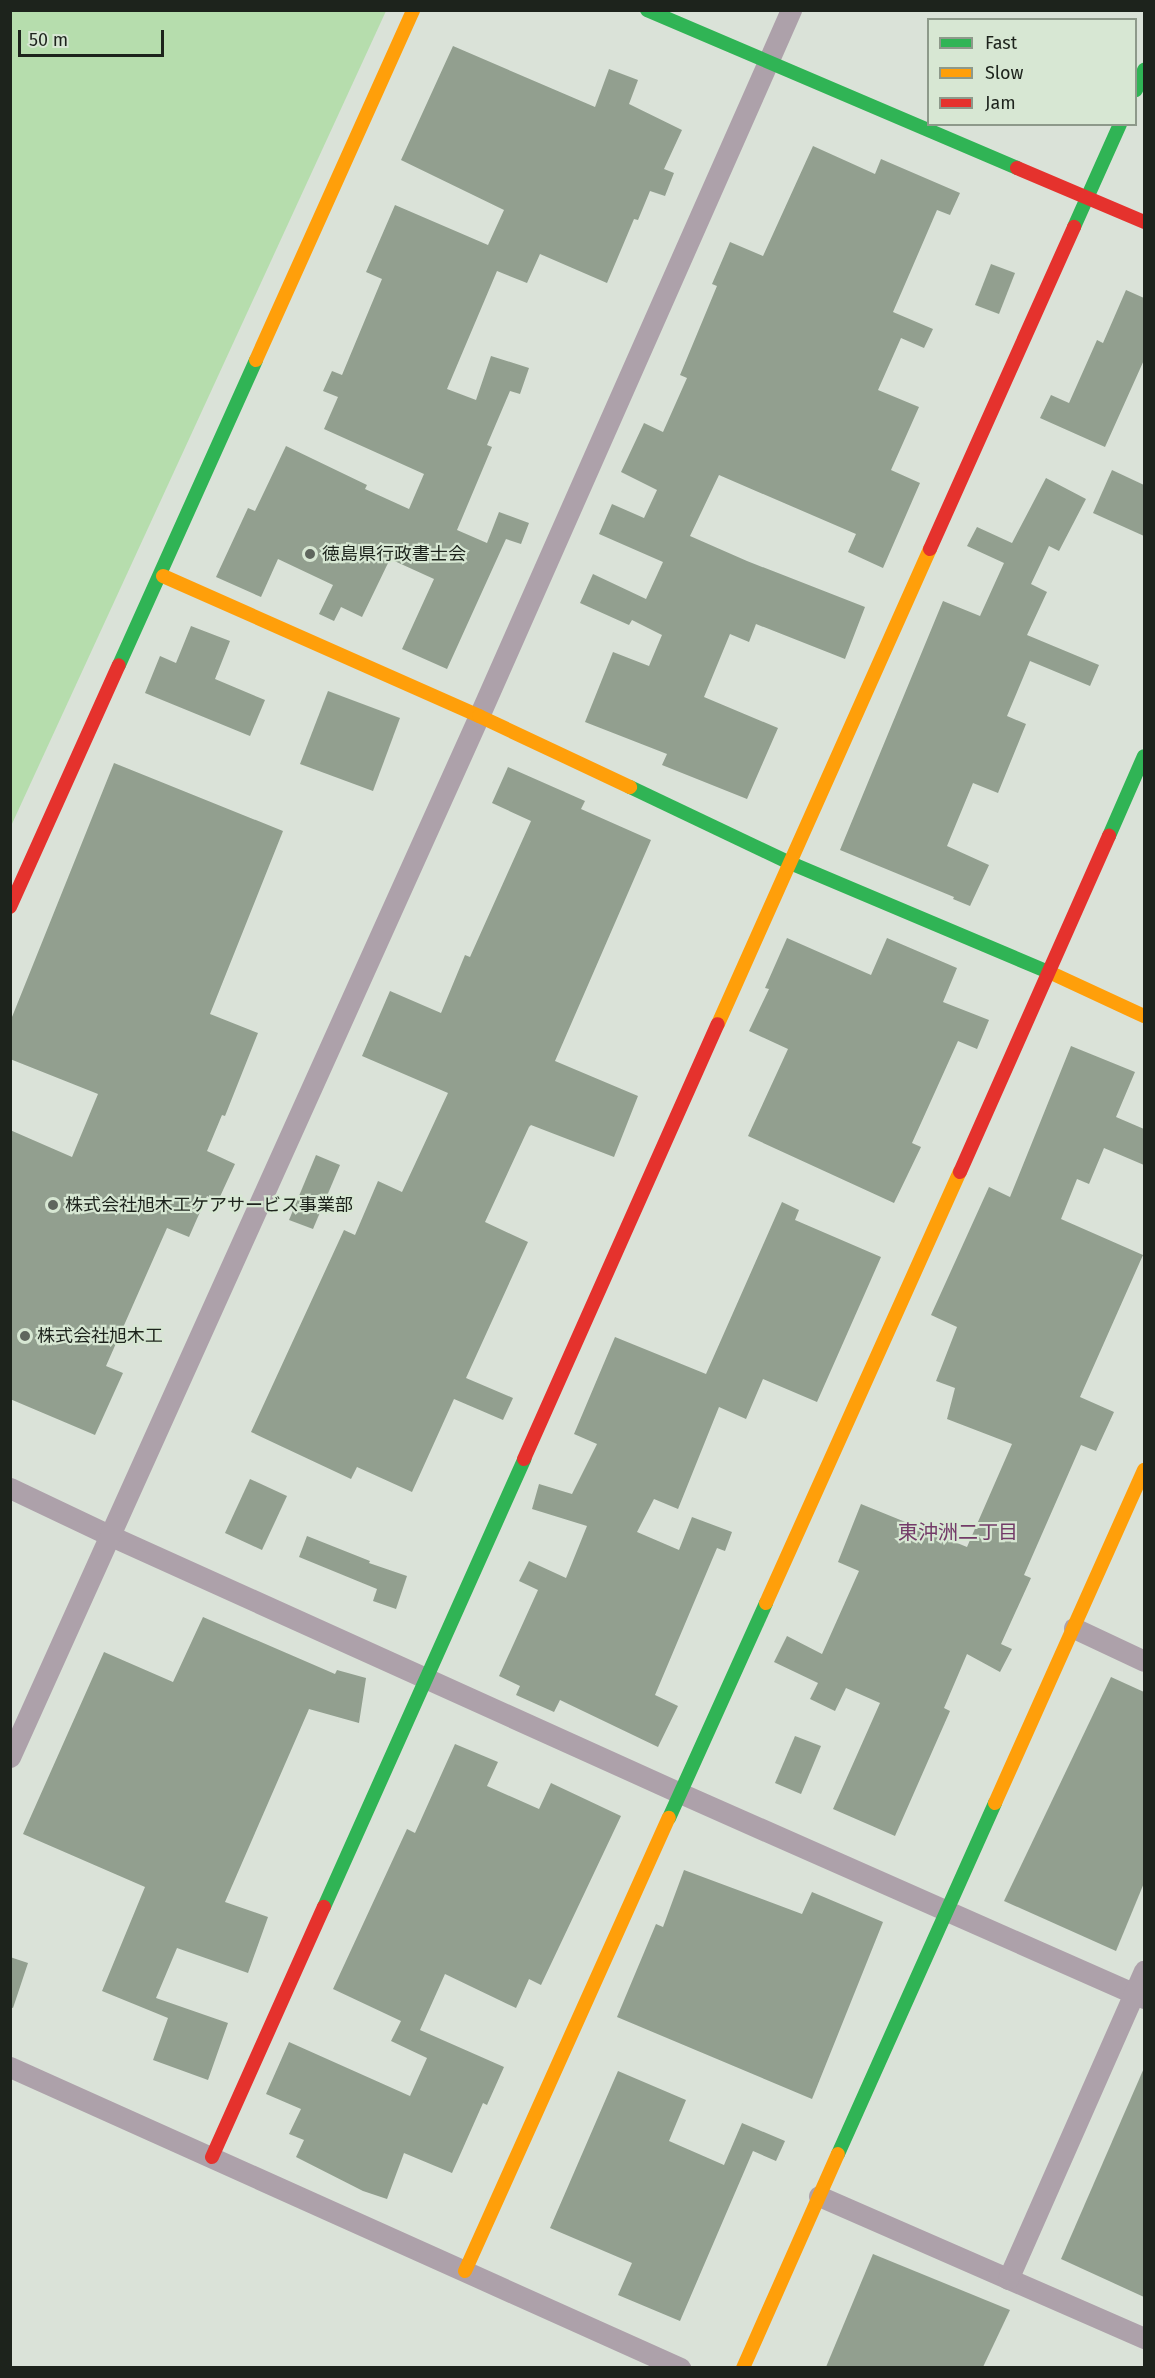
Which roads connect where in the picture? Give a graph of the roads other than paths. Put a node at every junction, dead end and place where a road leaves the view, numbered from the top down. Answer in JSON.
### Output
{"nodes":[{"id":1,"x":413,"y":10,"type":"edge"},
{"id":2,"x":647,"y":10,"type":"edge"},
{"id":3,"x":791,"y":10,"type":"edge"},
{"id":4,"x":768,"y":61,"type":"junction"},
{"id":5,"x":1144,"y":70,"type":"edge"},
{"id":6,"x":1137,"y":88,"type":"edge"},
{"id":7,"x":1119,"y":126,"type":"edge"},
{"id":8,"x":1087,"y":196,"type":"junction"},
{"id":9,"x":1144,"y":222,"type":"edge"},
{"id":10,"x":163,"y":576,"type":"junction"},
{"id":11,"x":479,"y":716,"type":"junction"},
{"id":12,"x":1144,"y":756,"type":"edge"},
{"id":13,"x":788,"y":862,"type":"junction"},
{"id":14,"x":10,"y":907,"type":"edge"},
{"id":15,"x":10,"y":916,"type":"edge"},
{"id":16,"x":1047,"y":971,"type":"junction"},
{"id":17,"x":1144,"y":1016,"type":"edge"},
{"id":18,"x":1144,"y":1470,"type":"edge"},
{"id":19,"x":10,"y":1488,"type":"edge"},
{"id":20,"x":111,"y":1536,"type":"junction"},
{"id":21,"x":1074,"y":1628,"type":"junction"},
{"id":22,"x":1144,"y":1661,"type":"edge"},
{"id":23,"x":424,"y":1678,"type":"junction"},
{"id":24,"x":10,"y":1757,"type":"edge"},
{"id":25,"x":680,"y":1793,"type":"junction"},
{"id":26,"x":947,"y":1911,"type":"junction"},
{"id":27,"x":1144,"y":1971,"type":"edge"},
{"id":28,"x":1140,"y":1996,"type":"edge"},
{"id":29,"x":10,"y":2067,"type":"edge"},
{"id":30,"x":212,"y":2157,"type":"junction"},
{"id":31,"x":819,"y":2196,"type":"junction"},
{"id":32,"x":465,"y":2271,"type":"junction"},
{"id":33,"x":1008,"y":2279,"type":"junction"},
{"id":34,"x":1144,"y":2338,"type":"edge"},
{"id":35,"x":680,"y":2367,"type":"edge"},
{"id":36,"x":744,"y":2367,"type":"edge"}],
"edges":[{"from":1,"to":10,"type":"street"},
{"from":1,"to":14,"type":"street"},
{"from":2,"to":4,"type":"street"},
{"from":3,"to":4,"type":"street"},
{"from":4,"to":8,"type":"street"},
{"from":4,"to":11,"type":"street"},
{"from":5,"to":6,"type":"street"},
{"from":7,"to":8,"type":"street"},
{"from":8,"to":9,"type":"street"},
{"from":8,"to":13,"type":"street"},
{"from":10,"to":11,"type":"street"},
{"from":10,"to":15,"type":"street"},
{"from":11,"to":13,"type":"street"},
{"from":11,"to":20,"type":"street"},
{"from":12,"to":16,"type":"street"},
{"from":13,"to":16,"type":"street"},
{"from":13,"to":23,"type":"street"},
{"from":16,"to":17,"type":"street"},
{"from":16,"to":25,"type":"street"},
{"from":18,"to":21,"type":"street"},
{"from":19,"to":20,"type":"street"},
{"from":20,"to":23,"type":"street"},
{"from":20,"to":24,"type":"street"},
{"from":21,"to":22,"type":"street"},
{"from":21,"to":26,"type":"street"},
{"from":23,"to":25,"type":"street"},
{"from":23,"to":30,"type":"street"},
{"from":25,"to":26,"type":"street"},
{"from":25,"to":32,"type":"street"},
{"from":26,"to":28,"type":"street"},
{"from":26,"to":31,"type":"street"},
{"from":27,"to":28,"type":"street"},
{"from":28,"to":33,"type":"street"},
{"from":29,"to":30,"type":"street"},
{"from":30,"to":32,"type":"street"},
{"from":31,"to":33,"type":"street"},
{"from":31,"to":36,"type":"street"},
{"from":32,"to":35,"type":"street"},
{"from":33,"to":34,"type":"street"}]}
